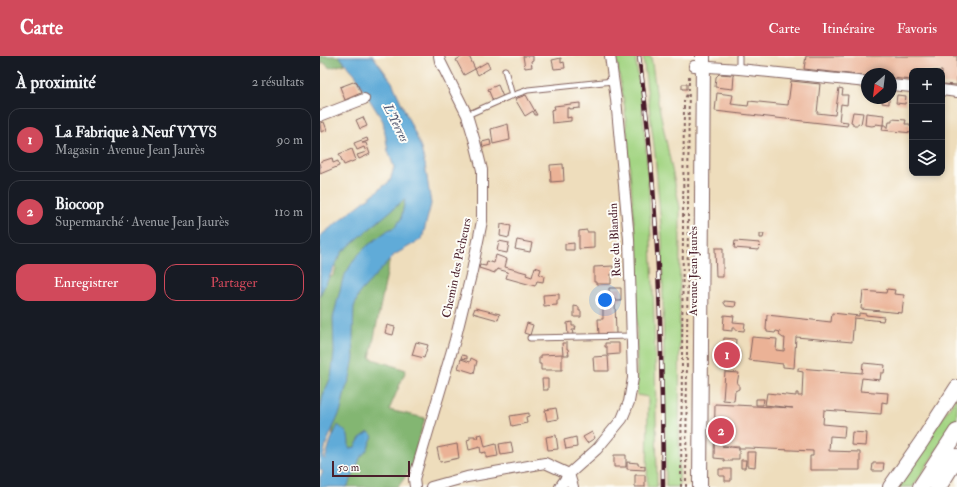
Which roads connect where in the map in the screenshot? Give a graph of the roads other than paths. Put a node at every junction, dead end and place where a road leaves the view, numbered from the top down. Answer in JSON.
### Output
{"nodes":[{"id":1,"x":439,"y":56,"type":"edge"},
{"id":2,"x":610,"y":56,"type":"edge"},
{"id":3,"x":739,"y":56,"type":"edge"},
{"id":4,"x":699,"y":61,"type":"edge"},
{"id":5,"x":739,"y":69,"type":"junction"},
{"id":6,"x":505,"y":70,"type":"dead end"},
{"id":7,"x":613,"y":81,"type":"junction"},
{"id":8,"x":861,"y":81,"type":"edge"},
{"id":9,"x":897,"y":86,"type":"edge"},
{"id":10,"x":909,"y":87,"type":"edge"},
{"id":11,"x":945,"y":90,"type":"edge"},
{"id":12,"x":957,"y":92,"type":"edge"},
{"id":13,"x":512,"y":96,"type":"junction"},
{"id":14,"x":364,"y":99,"type":"dead end"},
{"id":15,"x":467,"y":115,"type":"junction"},
{"id":16,"x":320,"y":116,"type":"edge"},
{"id":17,"x":632,"y":336,"type":"junction"},
{"id":18,"x":530,"y":338,"type":"dead end"},
{"id":19,"x":957,"y":387,"type":"edge"},
{"id":20,"x":957,"y":432,"type":"edge"},
{"id":21,"x":957,"y":458,"type":"edge"},
{"id":22,"x":569,"y":474,"type":"junction"},
{"id":23,"x":415,"y":487,"type":"edge"},
{"id":24,"x":432,"y":487,"type":"edge"},
{"id":25,"x":560,"y":487,"type":"edge"},
{"id":26,"x":573,"y":487,"type":"edge"},
{"id":27,"x":691,"y":487,"type":"edge"},
{"id":28,"x":700,"y":487,"type":"edge"},
{"id":29,"x":890,"y":487,"type":"edge"},
{"id":30,"x":921,"y":487,"type":"edge"},
{"id":31,"x":938,"y":487,"type":"edge"},
{"id":32,"x":945,"y":487,"type":"edge"}],
"edges":[{"from":1,"to":15,"type":"street","name":"Chemin des Pêcheurs"},
{"from":2,"to":7,"type":"street","name":"Rue du Blandin"},
{"from":3,"to":5,"type":"lane"},
{"from":4,"to":5,"type":"street"},
{"from":4,"to":27,"type":"main road","name":"Avenue Jean Jaurès"},
{"from":4,"to":28,"type":"main road"},
{"from":5,"to":8,"type":"street"},
{"from":6,"to":13,"type":"lane"},
{"from":7,"to":13,"type":"lane"},
{"from":7,"to":17,"type":"street","name":"Rue du Blandin"},
{"from":9,"to":10,"type":"street"},
{"from":11,"to":12,"type":"street"},
{"from":13,"to":15,"type":"lane"},
{"from":14,"to":16,"type":"street"},
{"from":15,"to":23,"type":"street","name":"Chemin des Pêcheurs"},
{"from":17,"to":18,"type":"lane"},
{"from":17,"to":22,"type":"street","name":"Rue du Blandin"},
{"from":19,"to":29,"type":"main road"},
{"from":20,"to":30,"type":"main road"},
{"from":21,"to":31,"type":"main road"},
{"from":21,"to":32,"type":"main road"},
{"from":22,"to":24,"type":"street"},
{"from":22,"to":25,"type":"street","name":"Rue du Blandin"},
{"from":22,"to":26,"type":"street"}]}
